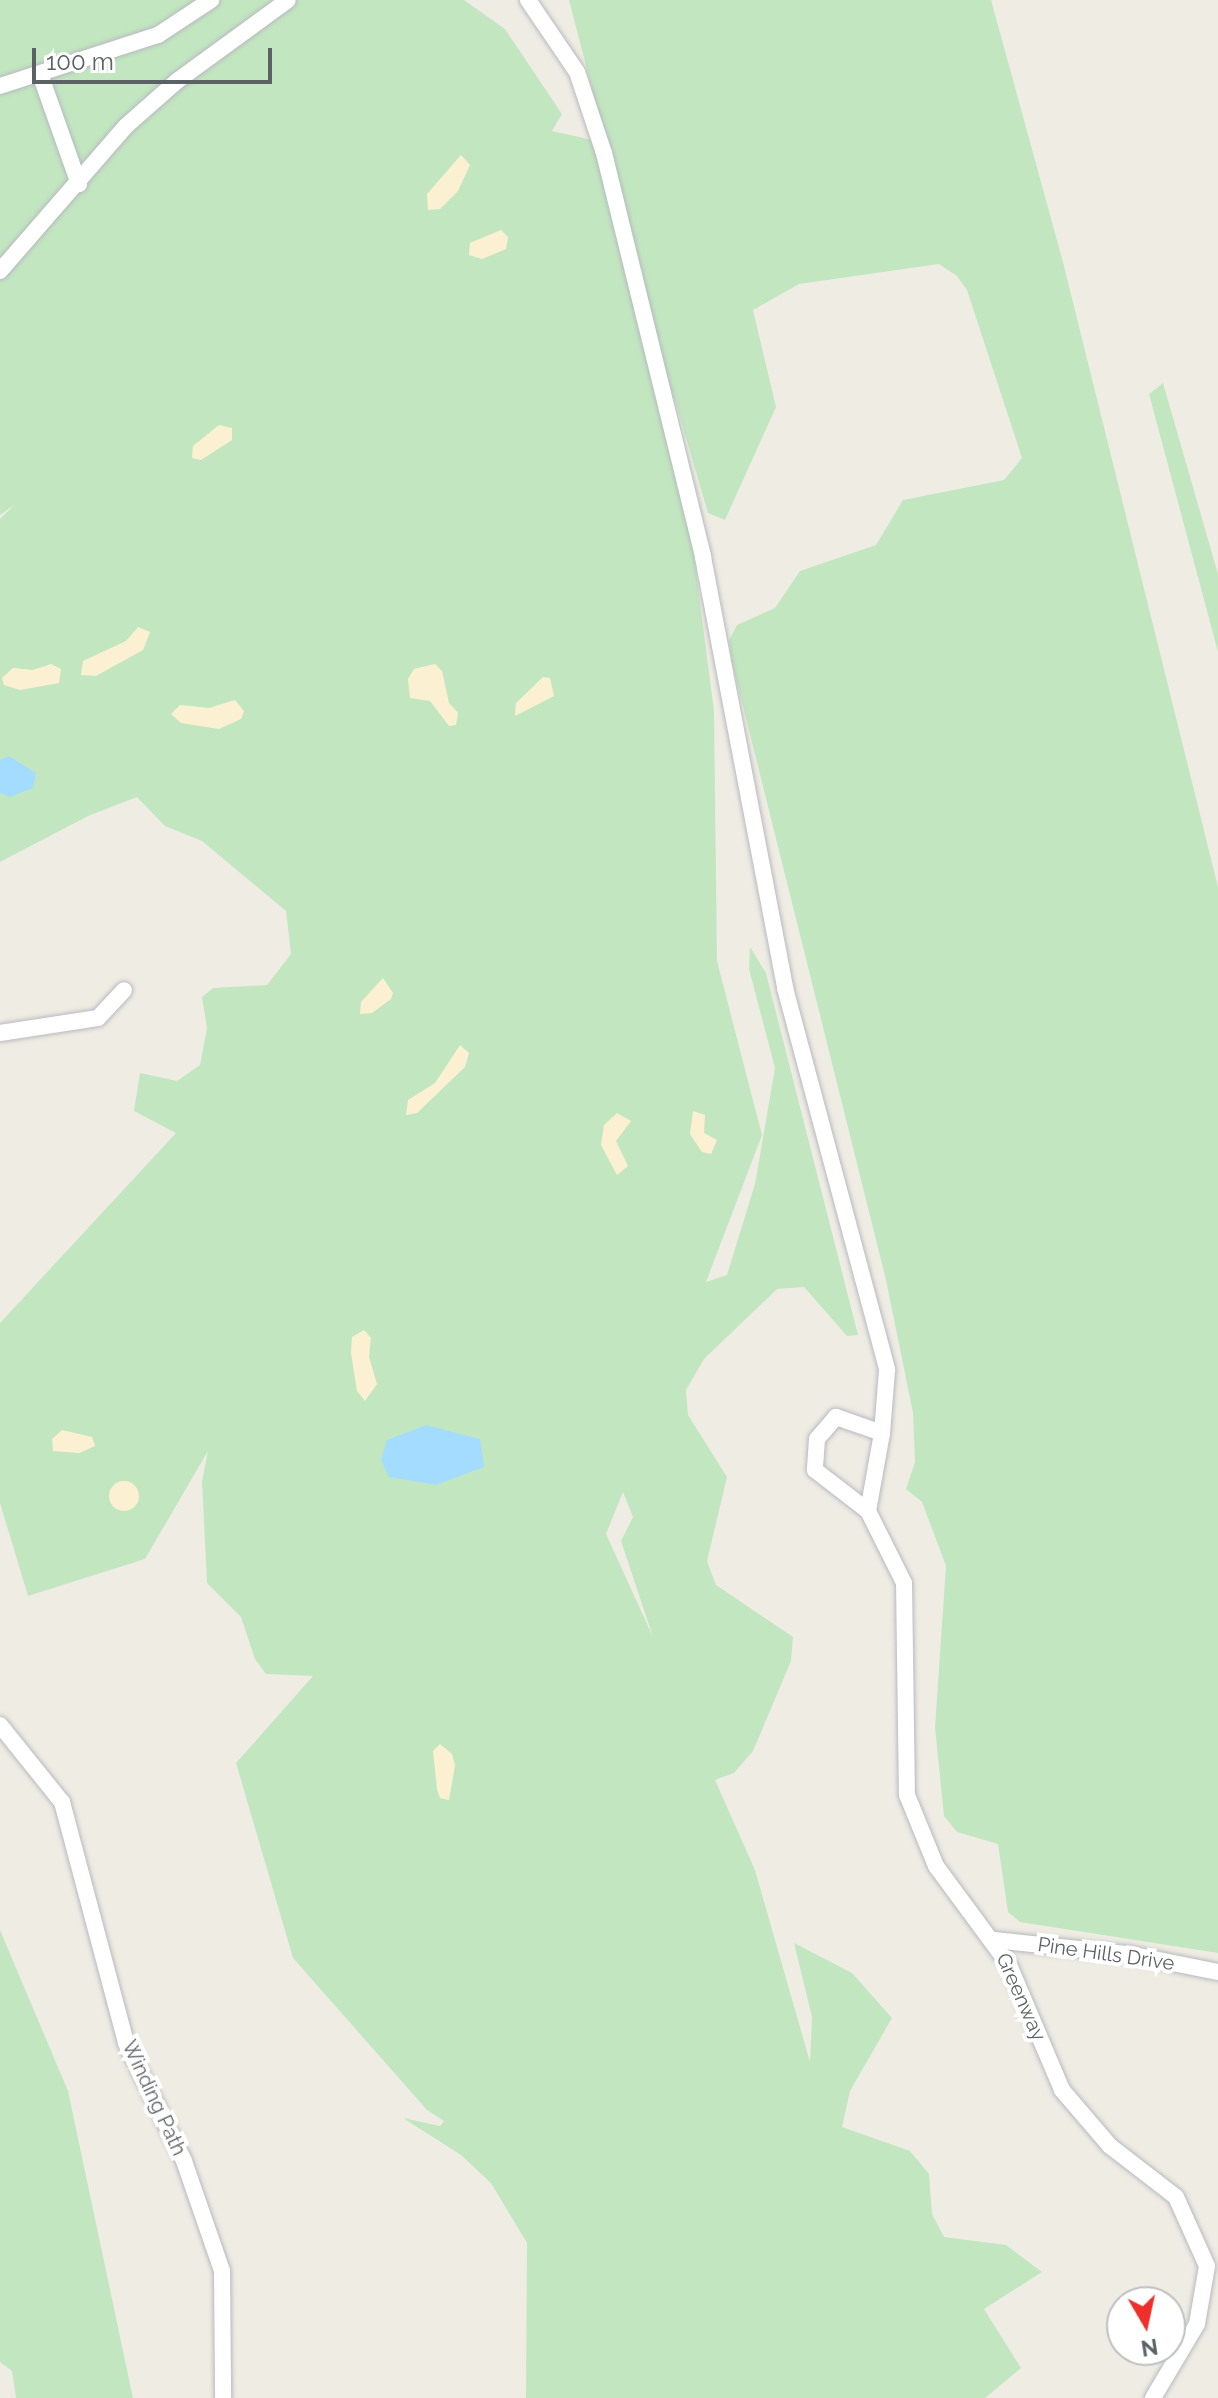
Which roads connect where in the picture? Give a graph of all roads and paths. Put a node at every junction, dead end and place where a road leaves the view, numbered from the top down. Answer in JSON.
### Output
{"nodes":[{"id":1,"x":211,"y":0,"type":"edge"},
{"id":2,"x":288,"y":0,"type":"edge"},
{"id":3,"x":528,"y":0,"type":"edge"},
{"id":4,"x":40,"y":74,"type":"junction"},
{"id":5,"x":0,"y":86,"type":"edge"},
{"id":6,"x":79,"y":184,"type":"junction"},
{"id":7,"x":0,"y":271,"type":"edge"},
{"id":8,"x":124,"y":990,"type":"dead end"},
{"id":9,"x":0,"y":1033,"type":"edge"},
{"id":10,"x":882,"y":1433,"type":"junction"},
{"id":11,"x":868,"y":1511,"type":"junction"},
{"id":12,"x":0,"y":1725,"type":"edge"},
{"id":13,"x":994,"y":1940,"type":"junction"},
{"id":14,"x":1218,"y":1972,"type":"edge"},
{"id":15,"x":223,"y":2398,"type":"edge"},
{"id":16,"x":1153,"y":2398,"type":"edge"}],
"edges":[{"from":1,"to":4,"type":"street"},
{"from":2,"to":6,"type":"street"},
{"from":3,"to":10,"type":"street"},
{"from":4,"to":5,"type":"street"},
{"from":4,"to":6,"type":"street"},
{"from":6,"to":7,"type":"street"},
{"from":8,"to":9,"type":"street"},
{"from":10,"to":11,"type":"street"},
{"from":10,"to":11,"type":"street","name":"Greenway"},
{"from":11,"to":13,"type":"street","name":"Greenway"},
{"from":12,"to":15,"type":"street","name":"Winding Path"},
{"from":13,"to":14,"type":"street","name":"Pine Hills Drive"},
{"from":13,"to":16,"type":"street","name":"Greenway"}]}
